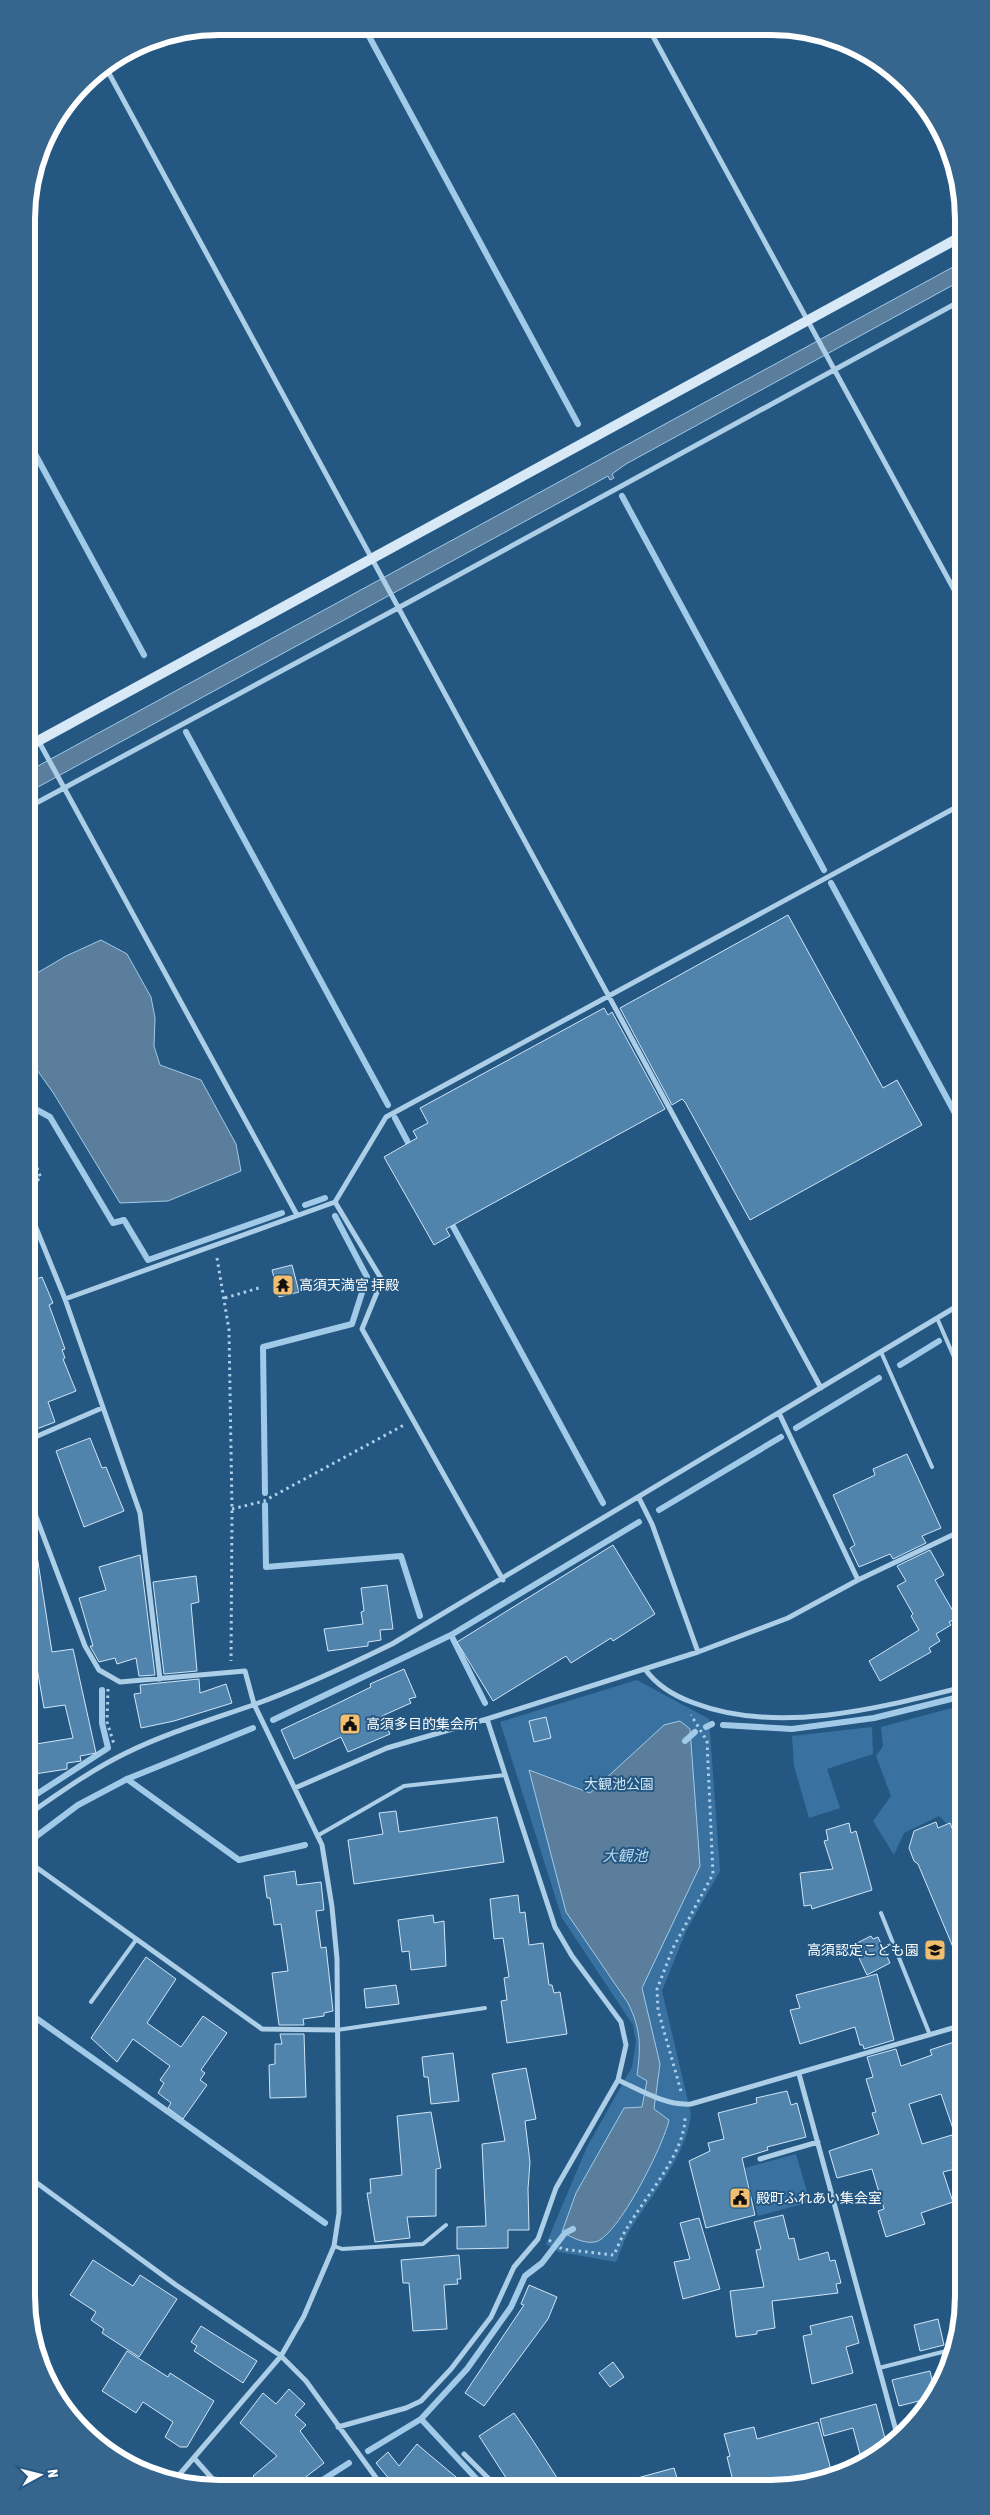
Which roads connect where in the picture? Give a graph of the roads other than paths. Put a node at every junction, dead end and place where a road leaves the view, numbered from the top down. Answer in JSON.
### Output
{"nodes":[{"id":1,"x":652,"y":35,"type":"edge"},
{"id":2,"x":109,"y":72,"type":"edge"},
{"id":3,"x":955,"y":240,"type":"edge"},
{"id":4,"x":955,"y":304,"type":"edge"},
{"id":5,"x":807,"y":319,"type":"junction"},
{"id":6,"x":835,"y":368,"type":"junction"},
{"id":7,"x":372,"y":558,"type":"junction"},
{"id":8,"x":955,"y":591,"type":"edge"},
{"id":9,"x":398,"y":608,"type":"junction"},
{"id":10,"x":38,"y":740,"type":"junction"},
{"id":11,"x":35,"y":742,"type":"edge"},
{"id":12,"x":64,"y":787,"type":"junction"},
{"id":13,"x":35,"y":803,"type":"edge"},
{"id":14,"x":955,"y":808,"type":"edge"},
{"id":15,"x":609,"y":997,"type":"junction"},
{"id":16,"x":335,"y":1202,"type":"junction"},
{"id":17,"x":297,"y":1215,"type":"junction"},
{"id":18,"x":35,"y":1225,"type":"edge"},
{"id":19,"x":65,"y":1299,"type":"junction"},
{"id":20,"x":955,"y":1307,"type":"edge"},
{"id":21,"x":937,"y":1318,"type":"junction"},
{"id":22,"x":881,"y":1352,"type":"junction"},
{"id":23,"x":955,"y":1359,"type":"edge"},
{"id":24,"x":821,"y":1388,"type":"junction"},
{"id":25,"x":102,"y":1408,"type":"junction"},
{"id":26,"x":779,"y":1413,"type":"junction"},
{"id":27,"x":35,"y":1437,"type":"edge"},
{"id":28,"x":932,"y":1467,"type":"dead end"},
{"id":29,"x":639,"y":1498,"type":"junction"},
{"id":30,"x":35,"y":1514,"type":"edge"},
{"id":31,"x":955,"y":1534,"type":"edge"},
{"id":32,"x":503,"y":1580,"type":"junction"},
{"id":33,"x":858,"y":1580,"type":"junction"},
{"id":34,"x":698,"y":1652,"type":"junction"},
{"id":35,"x":645,"y":1669,"type":"junction"},
{"id":36,"x":160,"y":1679,"type":"junction"},
{"id":37,"x":955,"y":1689,"type":"edge"},
{"id":38,"x":254,"y":1704,"type":"junction"},
{"id":39,"x":487,"y":1719,"type":"junction"},
{"id":40,"x":505,"y":1775,"type":"junction"},
{"id":41,"x":295,"y":1788,"type":"junction"},
{"id":42,"x":35,"y":1810,"type":"edge"},
{"id":43,"x":317,"y":1836,"type":"junction"},
{"id":44,"x":35,"y":1867,"type":"edge"},
{"id":45,"x":881,"y":1913,"type":"dead end"},
{"id":46,"x":136,"y":1940,"type":"junction"},
{"id":47,"x":91,"y":2002,"type":"dead end"},
{"id":48,"x":485,"y":2008,"type":"dead end"},
{"id":49,"x":955,"y":2027,"type":"edge"},
{"id":50,"x":336,"y":2030,"type":"junction"},
{"id":51,"x":930,"y":2035,"type":"junction"},
{"id":52,"x":799,"y":2074,"type":"junction"},
{"id":53,"x":618,"y":2080,"type":"junction"},
{"id":54,"x":818,"y":2142,"type":"junction"},
{"id":55,"x":760,"y":2159,"type":"dead end"},
{"id":56,"x":35,"y":2182,"type":"edge"},
{"id":57,"x":446,"y":2225,"type":"dead end"},
{"id":58,"x":334,"y":2246,"type":"junction"},
{"id":59,"x":946,"y":2351,"type":"edge"},
{"id":60,"x":282,"y":2356,"type":"junction"},
{"id":61,"x":879,"y":2368,"type":"junction"},
{"id":62,"x":338,"y":2427,"type":"junction"},
{"id":63,"x":896,"y":2430,"type":"edge"},
{"id":64,"x":464,"y":2454,"type":"dead end"},
{"id":65,"x":194,"y":2458,"type":"junction"},
{"id":66,"x":179,"y":2475,"type":"edge"},
{"id":67,"x":214,"y":2480,"type":"edge"},
{"id":68,"x":378,"y":2480,"type":"edge"},
{"id":69,"x":490,"y":2480,"type":"edge"}],
"edges":[{"from":1,"to":5,"type":"street"},
{"from":2,"to":7,"type":"street"},
{"from":3,"to":5,"type":"street"},
{"from":4,"to":6,"type":"street"},
{"from":5,"to":6,"type":"street"},
{"from":5,"to":7,"type":"street"},
{"from":6,"to":8,"type":"street"},
{"from":6,"to":9,"type":"street"},
{"from":7,"to":9,"type":"street"},
{"from":7,"to":10,"type":"street"},
{"from":9,"to":12,"type":"street"},
{"from":9,"to":15,"type":"street"},
{"from":10,"to":11,"type":"street"},
{"from":10,"to":12,"type":"street"},
{"from":12,"to":13,"type":"street"},
{"from":12,"to":17,"type":"street"},
{"from":14,"to":15,"type":"street"},
{"from":15,"to":16,"type":"street"},
{"from":15,"to":24,"type":"street"},
{"from":16,"to":17,"type":"street"},
{"from":16,"to":32,"type":"street"},
{"from":17,"to":19,"type":"street"},
{"from":18,"to":19,"type":"street"},
{"from":19,"to":25,"type":"street"},
{"from":20,"to":21,"type":"street"},
{"from":21,"to":22,"type":"street"},
{"from":21,"to":23,"type":"lane"},
{"from":22,"to":24,"type":"street"},
{"from":22,"to":28,"type":"lane"},
{"from":24,"to":26,"type":"street"},
{"from":25,"to":27,"type":"street"},
{"from":25,"to":36,"type":"street"},
{"from":26,"to":29,"type":"street"},
{"from":26,"to":33,"type":"street"},
{"from":29,"to":32,"type":"street"},
{"from":29,"to":34,"type":"street"},
{"from":30,"to":36,"type":"street"},
{"from":31,"to":33,"type":"street"},
{"from":32,"to":38,"type":"street"},
{"from":33,"to":34,"type":"street"},
{"from":34,"to":35,"type":"street"},
{"from":35,"to":37,"type":"street"},
{"from":35,"to":39,"type":"street"},
{"from":36,"to":38,"type":"street"},
{"from":38,"to":41,"type":"street"},
{"from":38,"to":42,"type":"street"},
{"from":39,"to":40,"type":"street"},
{"from":39,"to":41,"type":"street"},
{"from":40,"to":43,"type":"lane"},
{"from":40,"to":53,"type":"street"},
{"from":41,"to":43,"type":"street"},
{"from":43,"to":50,"type":"street"},
{"from":44,"to":46,"type":"street"},
{"from":45,"to":51,"type":"lane"},
{"from":46,"to":47,"type":"lane"},
{"from":46,"to":50,"type":"street"},
{"from":48,"to":50,"type":"lane"},
{"from":49,"to":51,"type":"street"},
{"from":50,"to":58,"type":"street"},
{"from":51,"to":52,"type":"street"},
{"from":52,"to":53,"type":"street"},
{"from":52,"to":54,"type":"street"},
{"from":53,"to":62,"type":"street"},
{"from":54,"to":55,"type":"street"},
{"from":54,"to":61,"type":"street"},
{"from":56,"to":60,"type":"street"},
{"from":57,"to":58,"type":"lane"},
{"from":58,"to":60,"type":"street"},
{"from":59,"to":61,"type":"lane"},
{"from":60,"to":62,"type":"street"},
{"from":60,"to":65,"type":"street"},
{"from":61,"to":63,"type":"street"},
{"from":62,"to":68,"type":"street"},
{"from":64,"to":69,"type":"street"},
{"from":65,"to":66,"type":"street"},
{"from":65,"to":67,"type":"street"}]}
